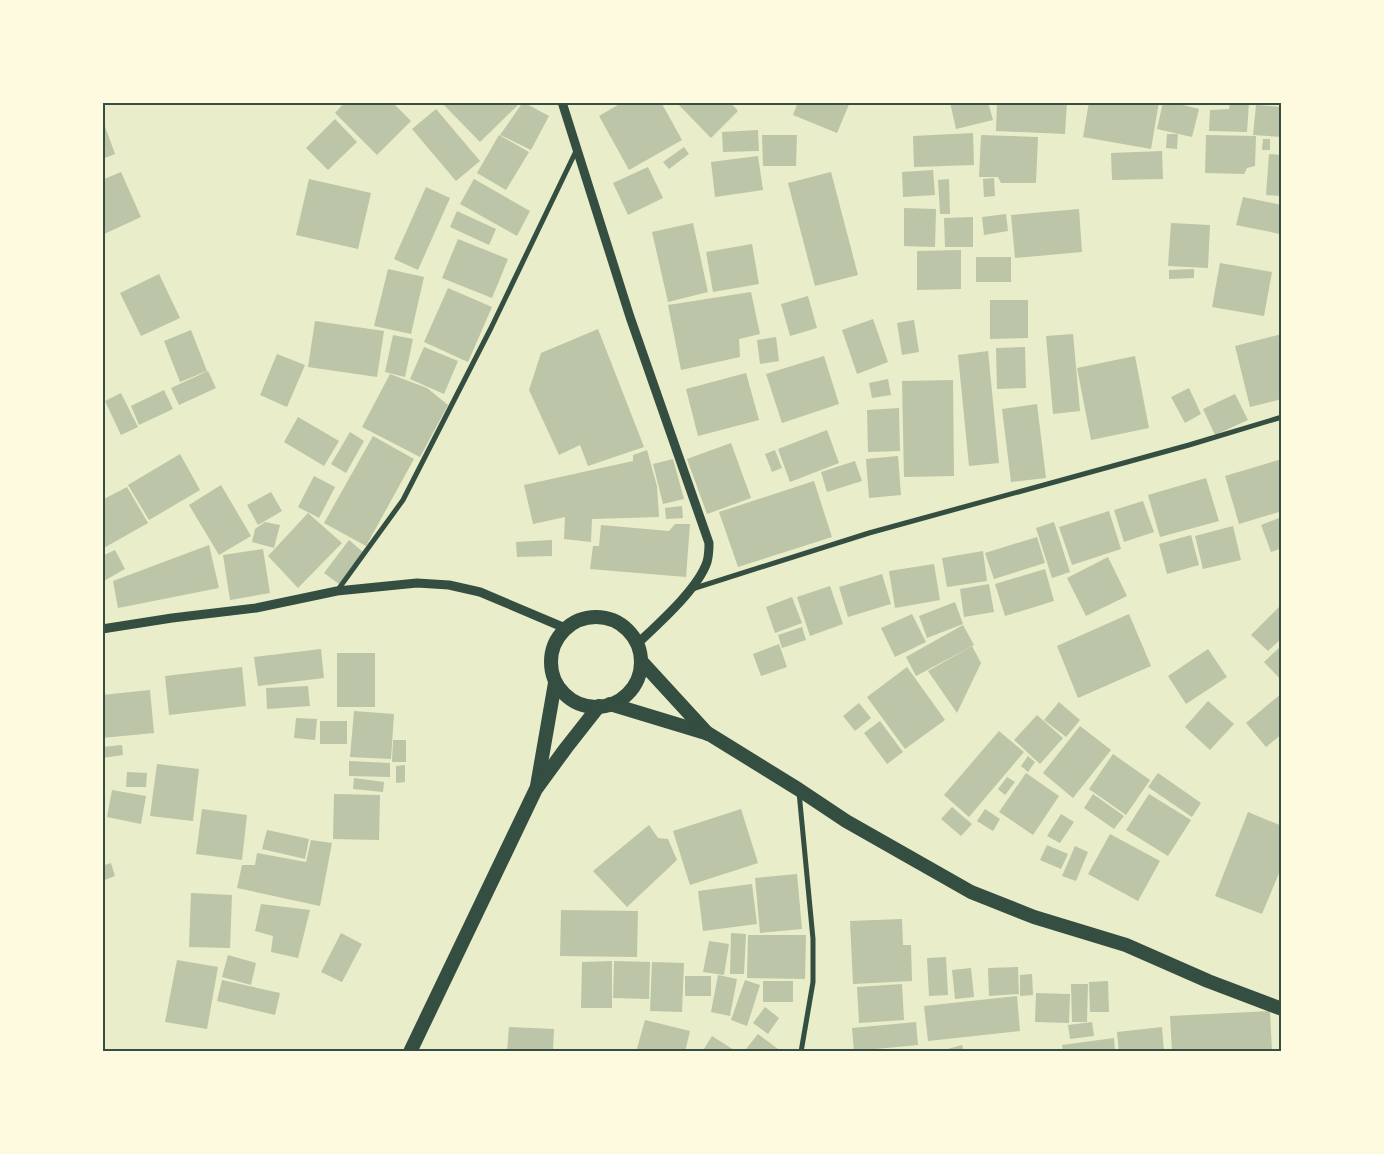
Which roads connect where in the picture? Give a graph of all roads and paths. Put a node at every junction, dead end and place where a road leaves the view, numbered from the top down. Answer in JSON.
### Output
{"nodes":[{"id":1,"x":562,"y":102,"type":"edge"},
{"id":2,"x":577,"y":149,"type":"junction"},
{"id":3,"x":1282,"y":417,"type":"edge"},
{"id":4,"x":690,"y":590,"type":"junction"},
{"id":5,"x":337,"y":591,"type":"junction"},
{"id":6,"x":565,"y":628,"type":"junction"},
{"id":7,"x":102,"y":629,"type":"edge"},
{"id":8,"x":637,"y":644,"type":"junction"},
{"id":9,"x":640,"y":661,"type":"junction"},
{"id":10,"x":555,"y":682,"type":"junction"},
{"id":11,"x":604,"y":705,"type":"junction"},
{"id":12,"x":709,"y":734,"type":"junction"},
{"id":13,"x":536,"y":789,"type":"junction"},
{"id":14,"x":798,"y":789,"type":"junction"},
{"id":15,"x":1282,"y":1009,"type":"edge"},
{"id":16,"x":410,"y":1052,"type":"edge"},
{"id":17,"x":801,"y":1052,"type":"edge"}],
"edges":[{"from":1,"to":2,"type":"street"},
{"from":2,"to":4,"type":"street"},
{"from":2,"to":5,"type":"street"},
{"from":3,"to":4,"type":"street"},
{"from":4,"to":8,"type":"street"},
{"from":5,"to":6,"type":"street"},
{"from":5,"to":7,"type":"street"},
{"from":6,"to":8,"type":"highway"},
{"from":6,"to":10,"type":"highway"},
{"from":8,"to":9,"type":"highway"},
{"from":9,"to":11,"type":"highway"},
{"from":9,"to":12,"type":"highway"},
{"from":10,"to":11,"type":"highway"},
{"from":10,"to":13,"type":"highway"},
{"from":11,"to":12,"type":"highway"},
{"from":11,"to":13,"type":"highway"},
{"from":12,"to":14,"type":"highway"},
{"from":13,"to":16,"type":"highway"},
{"from":14,"to":15,"type":"highway"},
{"from":14,"to":17,"type":"street"}]}
